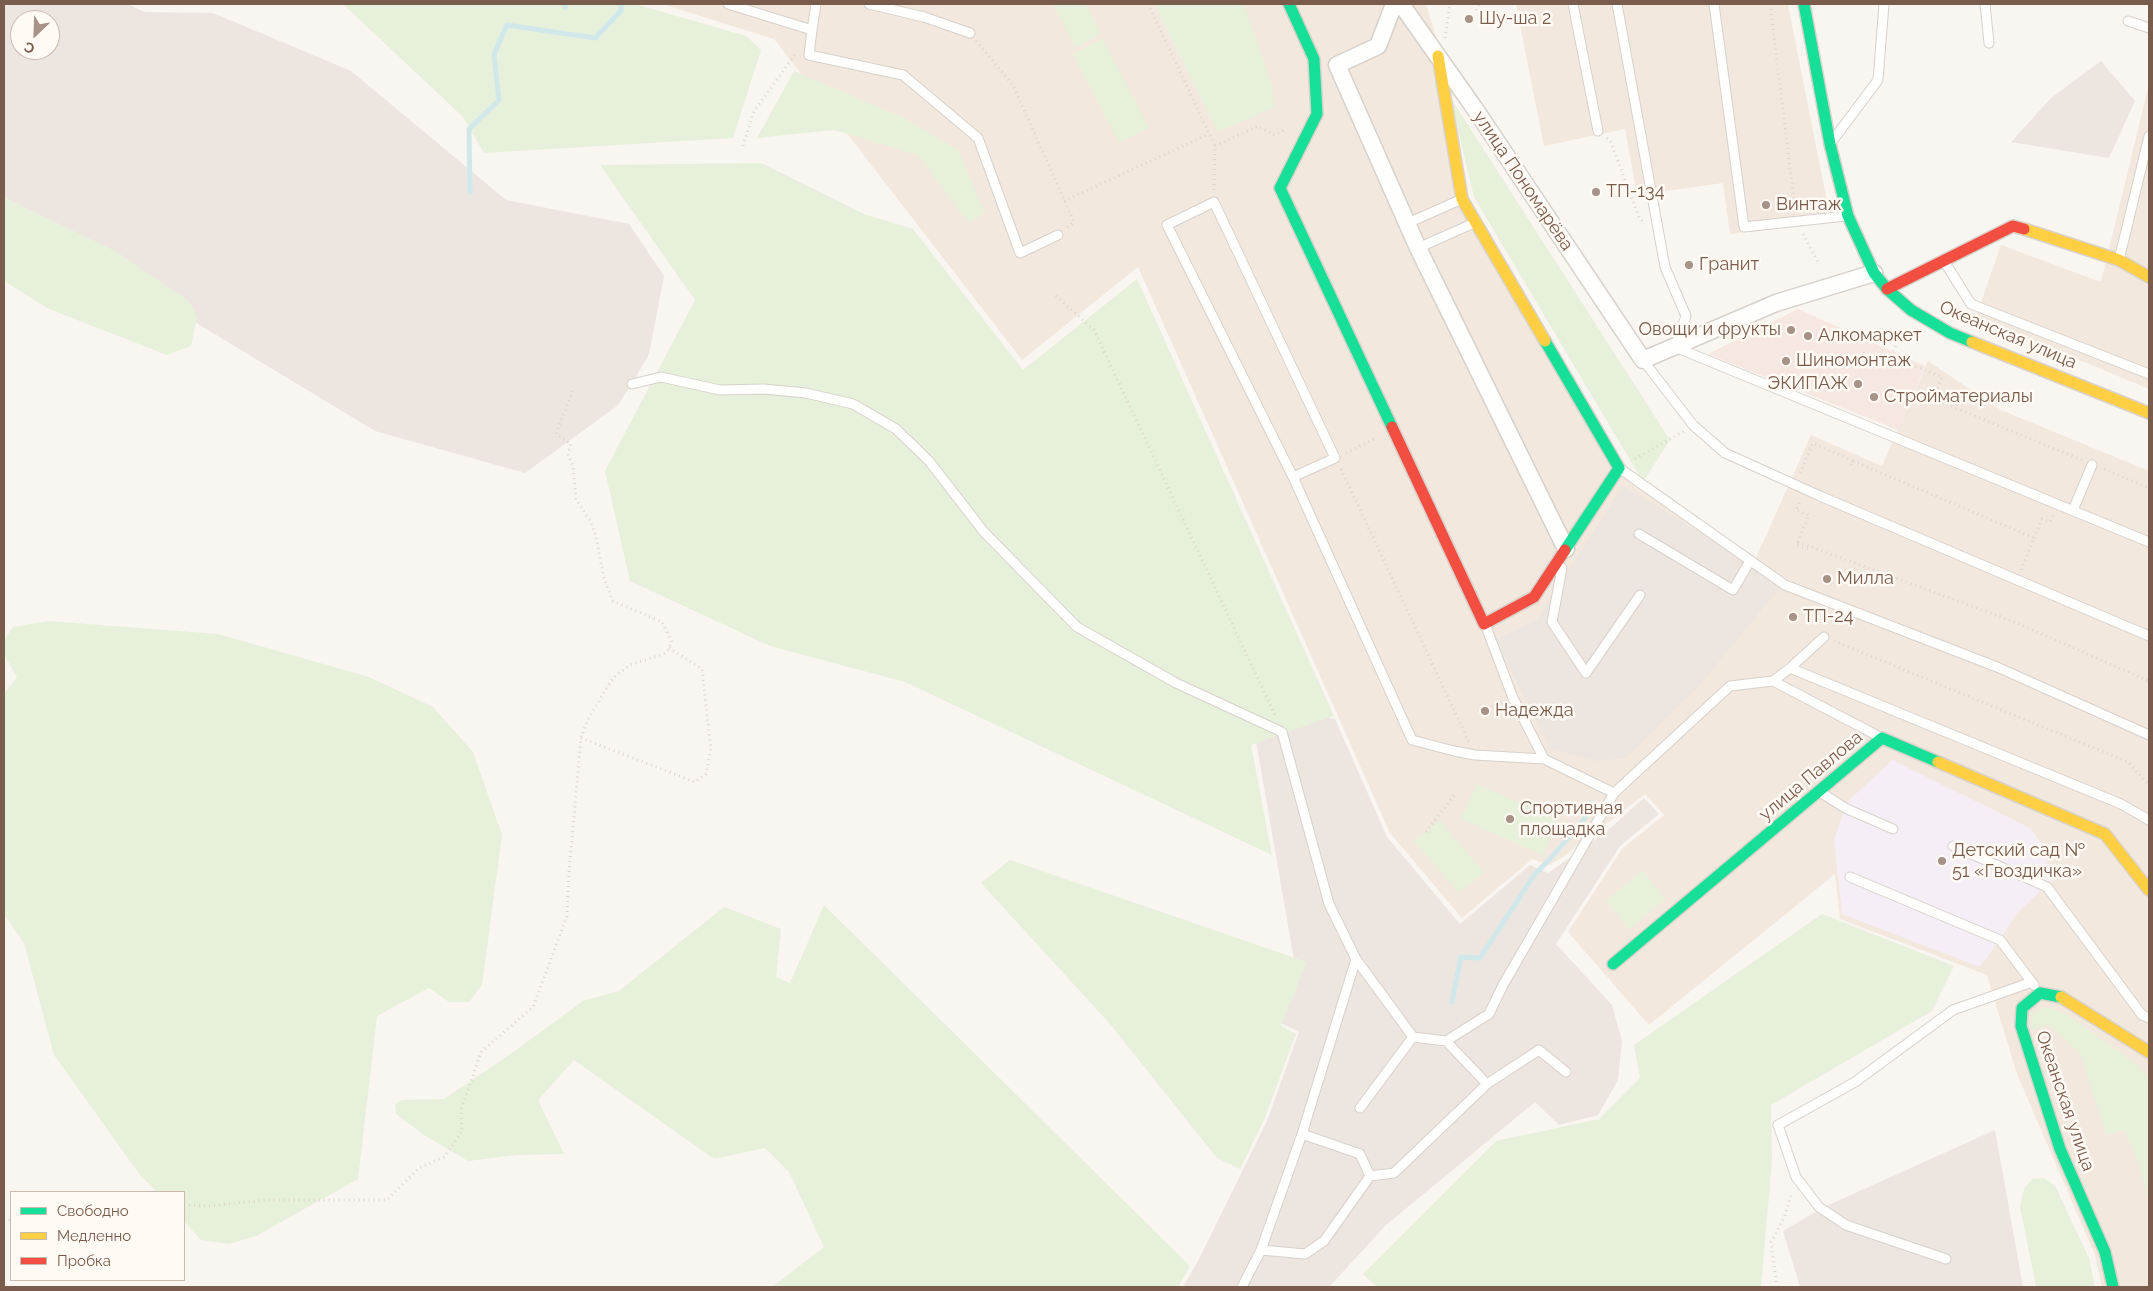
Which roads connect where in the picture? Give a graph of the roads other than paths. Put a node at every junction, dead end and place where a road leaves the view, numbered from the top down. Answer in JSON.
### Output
{"nodes":[{"id":1,"x":728,"y":4,"type":"edge"},
{"id":2,"x":816,"y":4,"type":"edge"},
{"id":3,"x":869,"y":4,"type":"edge"},
{"id":4,"x":1289,"y":4,"type":"edge"},
{"id":5,"x":1394,"y":4,"type":"edge"},
{"id":6,"x":1401,"y":4,"type":"edge"},
{"id":7,"x":1574,"y":4,"type":"edge"},
{"id":8,"x":1617,"y":4,"type":"edge"},
{"id":9,"x":1714,"y":4,"type":"edge"},
{"id":10,"x":1804,"y":4,"type":"edge"},
{"id":11,"x":1884,"y":4,"type":"edge"},
{"id":12,"x":1985,"y":4,"type":"edge"},
{"id":13,"x":2128,"y":21,"type":"dead end"},
{"id":14,"x":2149,"y":28,"type":"edge"},
{"id":15,"x":812,"y":30,"type":"junction"},
{"id":16,"x":970,"y":33,"type":"road end"},
{"id":17,"x":1989,"y":43,"type":"dead end"},
{"id":18,"x":1441,"y":49,"type":"junction"},
{"id":19,"x":1598,"y":131,"type":"road end"},
{"id":20,"x":2149,"y":138,"type":"edge"},
{"id":21,"x":1830,"y":144,"type":"junction"},
{"id":22,"x":1462,"y":199,"type":"junction"},
{"id":23,"x":1848,"y":216,"type":"junction"},
{"id":24,"x":1408,"y":223,"type":"junction"},
{"id":25,"x":1474,"y":223,"type":"junction"},
{"id":26,"x":1058,"y":235,"type":"road end"},
{"id":27,"x":1418,"y":248,"type":"junction"},
{"id":28,"x":1944,"y":260,"type":"junction"},
{"id":29,"x":2119,"y":260,"type":"junction"},
{"id":30,"x":1874,"y":274,"type":"junction"},
{"id":31,"x":2149,"y":277,"type":"edge"},
{"id":32,"x":1887,"y":289,"type":"junction"},
{"id":33,"x":1675,"y":346,"type":"junction"},
{"id":34,"x":1643,"y":360,"type":"junction"},
{"id":35,"x":2149,"y":374,"type":"edge"},
{"id":36,"x":632,"y":384,"type":"dead end"},
{"id":37,"x":2149,"y":413,"type":"edge"},
{"id":38,"x":2092,"y":465,"type":"road end"},
{"id":39,"x":1618,"y":468,"type":"junction"},
{"id":40,"x":1293,"y":478,"type":"junction"},
{"id":41,"x":2073,"y":510,"type":"junction"},
{"id":42,"x":1639,"y":534,"type":"dead end"},
{"id":43,"x":2149,"y":542,"type":"edge"},
{"id":44,"x":1566,"y":548,"type":"junction"},
{"id":45,"x":1750,"y":560,"type":"junction"},
{"id":46,"x":1640,"y":595,"type":"dead end"},
{"id":47,"x":1484,"y":624,"type":"junction"},
{"id":48,"x":2149,"y":636,"type":"edge"},
{"id":49,"x":1824,"y":637,"type":"road end"},
{"id":50,"x":1790,"y":668,"type":"junction"},
{"id":51,"x":1773,"y":681,"type":"junction"},
{"id":52,"x":2149,"y":735,"type":"edge"},
{"id":53,"x":1882,"y":738,"type":"junction"},
{"id":54,"x":1544,"y":759,"type":"junction"},
{"id":55,"x":1820,"y":792,"type":"junction"},
{"id":56,"x":1614,"y":793,"type":"junction"},
{"id":57,"x":2149,"y":820,"type":"edge"},
{"id":58,"x":1893,"y":829,"type":"dead end"},
{"id":59,"x":1954,"y":846,"type":"dead end"},
{"id":60,"x":1850,"y":877,"type":"dead end"},
{"id":61,"x":2149,"y":890,"type":"edge"},
{"id":62,"x":1356,"y":959,"type":"junction"},
{"id":63,"x":1613,"y":964,"type":"dead end"},
{"id":64,"x":2032,"y":982,"type":"junction"},
{"id":65,"x":2040,"y":993,"type":"junction"},
{"id":66,"x":2149,"y":1018,"type":"edge"},
{"id":67,"x":1413,"y":1037,"type":"junction"},
{"id":68,"x":1446,"y":1041,"type":"junction"},
{"id":69,"x":2149,"y":1054,"type":"edge"},
{"id":70,"x":1566,"y":1072,"type":"dead end"},
{"id":71,"x":1487,"y":1084,"type":"junction"},
{"id":72,"x":1360,"y":1108,"type":"dead end"},
{"id":73,"x":1302,"y":1134,"type":"junction"},
{"id":74,"x":1370,"y":1176,"type":"junction"},
{"id":75,"x":1261,"y":1250,"type":"junction"},
{"id":76,"x":1946,"y":1259,"type":"dead end"},
{"id":77,"x":1242,"y":1287,"type":"edge"},
{"id":78,"x":2113,"y":1287,"type":"edge"}],
"edges":[{"from":1,"to":15,"type":"lane"},
{"from":2,"to":15,"type":"lane"},
{"from":3,"to":16,"type":"lane"},
{"from":4,"to":47,"type":"street"},
{"from":5,"to":24,"type":"street"},
{"from":6,"to":18,"type":"street","name":"улица Пономарёва"},
{"from":7,"to":19,"type":"lane"},
{"from":8,"to":33,"type":"lane"},
{"from":9,"to":23,"type":"lane"},
{"from":10,"to":21,"type":"street","name":"Океанская улица"},
{"from":11,"to":21,"type":"lane"},
{"from":12,"to":17,"type":"lane"},
{"from":13,"to":14,"type":"lane"},
{"from":15,"to":26,"type":"lane"},
{"from":18,"to":22,"type":"street"},
{"from":18,"to":34,"type":"street","name":"улица Пономарёва"},
{"from":20,"to":29,"type":"lane"},
{"from":21,"to":23,"type":"street","name":"Океанская улица"},
{"from":22,"to":24,"type":"lane"},
{"from":22,"to":25,"type":"street"},
{"from":23,"to":30,"type":"street","name":"Океанская улица"},
{"from":24,"to":27,"type":"street"},
{"from":25,"to":27,"type":"lane"},
{"from":25,"to":39,"type":"street"},
{"from":27,"to":44,"type":"street"},
{"from":28,"to":29,"type":"street"},
{"from":28,"to":32,"type":"street"},
{"from":28,"to":35,"type":"lane"},
{"from":29,"to":31,"type":"street"},
{"from":30,"to":32,"type":"street","name":"Океанская улица"},
{"from":30,"to":33,"type":"street"},
{"from":32,"to":37,"type":"street","name":"Океанская улица"},
{"from":33,"to":34,"type":"street"},
{"from":33,"to":41,"type":"lane"},
{"from":34,"to":48,"type":"lane"},
{"from":36,"to":62,"type":"lane"},
{"from":38,"to":41,"type":"lane"},
{"from":39,"to":44,"type":"street"},
{"from":39,"to":45,"type":"lane"},
{"from":40,"to":40,"type":"lane"},
{"from":40,"to":54,"type":"lane"},
{"from":41,"to":43,"type":"lane"},
{"from":42,"to":45,"type":"lane"},
{"from":44,"to":46,"type":"lane"},
{"from":44,"to":47,"type":"street"},
{"from":45,"to":52,"type":"lane"},
{"from":47,"to":54,"type":"lane"},
{"from":49,"to":50,"type":"lane"},
{"from":50,"to":51,"type":"lane"},
{"from":50,"to":57,"type":"lane"},
{"from":51,"to":53,"type":"lane"},
{"from":51,"to":56,"type":"lane"},
{"from":53,"to":55,"type":"street","name":"улица Павлова"},
{"from":53,"to":61,"type":"street","name":"улица Павлова"},
{"from":54,"to":56,"type":"lane"},
{"from":55,"to":58,"type":"lane"},
{"from":55,"to":63,"type":"street","name":"улица Павлова"},
{"from":56,"to":68,"type":"lane"},
{"from":59,"to":66,"type":"lane"},
{"from":60,"to":64,"type":"lane"},
{"from":62,"to":67,"type":"lane"},
{"from":62,"to":73,"type":"lane"},
{"from":64,"to":65,"type":"lane"},
{"from":64,"to":76,"type":"lane"},
{"from":65,"to":69,"type":"street"},
{"from":65,"to":78,"type":"street","name":"Океанская улица"},
{"from":67,"to":68,"type":"lane"},
{"from":67,"to":72,"type":"lane"},
{"from":68,"to":71,"type":"lane"},
{"from":70,"to":71,"type":"lane"},
{"from":71,"to":74,"type":"lane"},
{"from":73,"to":74,"type":"lane"},
{"from":73,"to":75,"type":"lane"},
{"from":74,"to":75,"type":"lane"},
{"from":75,"to":77,"type":"lane"}]}
